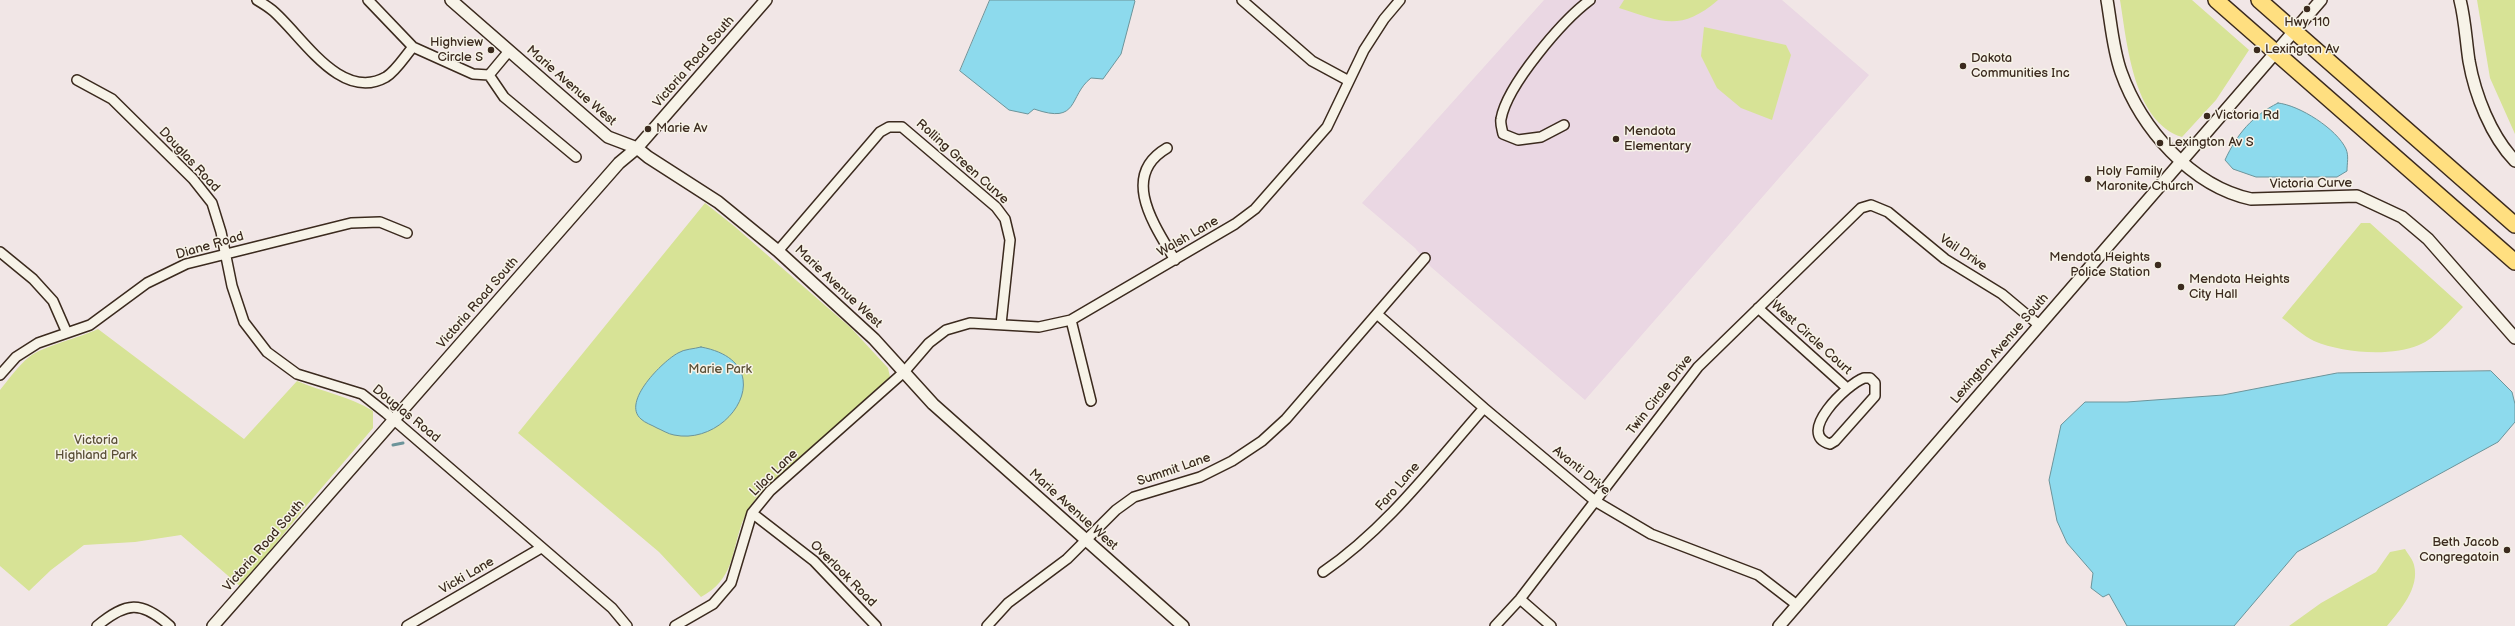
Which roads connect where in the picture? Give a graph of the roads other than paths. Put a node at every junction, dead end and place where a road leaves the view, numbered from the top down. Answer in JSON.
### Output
{"nodes":[{"id":1,"x":256,"y":0,"type":"edge"},
{"id":2,"x":368,"y":0,"type":"edge"},
{"id":3,"x":451,"y":0,"type":"edge"},
{"id":4,"x":766,"y":0,"type":"edge"},
{"id":5,"x":1242,"y":0,"type":"edge"},
{"id":6,"x":1400,"y":0,"type":"edge"},
{"id":7,"x":1590,"y":0,"type":"edge"},
{"id":8,"x":2107,"y":0,"type":"edge"},
{"id":9,"x":2216,"y":0,"type":"edge"},
{"id":10,"x":2259,"y":0,"type":"edge"},
{"id":11,"x":2321,"y":0,"type":"edge"},
{"id":12,"x":2460,"y":0,"type":"edge"},
{"id":13,"x":2294,"y":31,"type":"junction"},
{"id":14,"x":413,"y":47,"type":"junction"},
{"id":15,"x":509,"y":51,"type":"junction"},
{"id":16,"x":2276,"y":52,"type":"junction"},
{"id":17,"x":489,"y":75,"type":"junction"},
{"id":18,"x":77,"y":80,"type":"dead end"},
{"id":19,"x":1349,"y":81,"type":"junction"},
{"id":20,"x":1564,"y":126,"type":"dead end"},
{"id":21,"x":637,"y":148,"type":"junction"},
{"id":22,"x":1167,"y":148,"type":"dead end"},
{"id":23,"x":576,"y":157,"type":"dead end"},
{"id":24,"x":2182,"y":160,"type":"junction"},
{"id":25,"x":2515,"y":161,"type":"edge"},
{"id":26,"x":1871,"y":205,"type":"joint"},
{"id":27,"x":2515,"y":225,"type":"edge"},
{"id":28,"x":407,"y":233,"type":"dead end"},
{"id":29,"x":778,"y":251,"type":"junction"},
{"id":30,"x":0,"y":252,"type":"edge"},
{"id":31,"x":226,"y":254,"type":"junction"},
{"id":32,"x":1425,"y":258,"type":"dead end"},
{"id":33,"x":1175,"y":260,"type":"junction"},
{"id":34,"x":2515,"y":262,"type":"edge"},
{"id":35,"x":1758,"y":308,"type":"junction"},
{"id":36,"x":1377,"y":314,"type":"junction"},
{"id":37,"x":1070,"y":320,"type":"junction"},
{"id":38,"x":1001,"y":324,"type":"junction"},
{"id":39,"x":2039,"y":325,"type":"junction"},
{"id":40,"x":67,"y":333,"type":"junction"},
{"id":41,"x":2515,"y":338,"type":"edge"},
{"id":42,"x":904,"y":372,"type":"junction"},
{"id":43,"x":0,"y":375,"type":"edge"},
{"id":44,"x":1847,"y":388,"type":"junction"},
{"id":45,"x":1091,"y":401,"type":"dead end"},
{"id":46,"x":1484,"y":408,"type":"junction"},
{"id":47,"x":394,"y":420,"type":"junction"},
{"id":48,"x":1595,"y":501,"type":"junction"},
{"id":49,"x":752,"y":513,"type":"junction"},
{"id":50,"x":1086,"y":541,"type":"junction"},
{"id":51,"x":541,"y":548,"type":"junction"},
{"id":52,"x":1323,"y":572,"type":"dead end"},
{"id":53,"x":1520,"y":599,"type":"junction"},
{"id":54,"x":1797,"y":605,"type":"junction"},
{"id":55,"x":97,"y":626,"type":"edge"},
{"id":56,"x":170,"y":626,"type":"edge"},
{"id":57,"x":213,"y":626,"type":"edge"},
{"id":58,"x":407,"y":626,"type":"edge"},
{"id":59,"x":627,"y":626,"type":"edge"},
{"id":60,"x":675,"y":626,"type":"edge"},
{"id":61,"x":876,"y":626,"type":"edge"},
{"id":62,"x":987,"y":626,"type":"edge"},
{"id":63,"x":1183,"y":626,"type":"edge"},
{"id":64,"x":1495,"y":626,"type":"edge"},
{"id":65,"x":1551,"y":626,"type":"edge"},
{"id":66,"x":1779,"y":626,"type":"edge"}],
"edges":[{"from":1,"to":14,"type":"street"},
{"from":2,"to":14,"type":"street"},
{"from":3,"to":15,"type":"street","name":"Marie Avenue West"},
{"from":4,"to":21,"type":"street","name":"Victoria Road South"},
{"from":5,"to":19,"type":"street"},
{"from":6,"to":19,"type":"street","name":"Walsh Lane"},
{"from":7,"to":20,"type":"street"},
{"from":8,"to":24,"type":"street"},
{"from":9,"to":16,"type":"highway"},
{"from":10,"to":13,"type":"highway"},
{"from":11,"to":13,"type":"street","name":"Lexington Avenue South"},
{"from":12,"to":25,"type":"street"},
{"from":13,"to":16,"type":"street","name":"Lexington Avenue South"},
{"from":13,"to":27,"type":"highway"},
{"from":14,"to":17,"type":"street"},
{"from":15,"to":17,"type":"street"},
{"from":15,"to":21,"type":"street","name":"Marie Avenue West"},
{"from":16,"to":24,"type":"street","name":"Lexington Avenue South"},
{"from":16,"to":34,"type":"highway"},
{"from":17,"to":23,"type":"street"},
{"from":18,"to":31,"type":"street","name":"Douglas Road"},
{"from":19,"to":33,"type":"street","name":"Walsh Lane"},
{"from":21,"to":29,"type":"street","name":"Marie Avenue West"},
{"from":21,"to":47,"type":"street","name":"Victoria Road South"},
{"from":22,"to":33,"type":"street"},
{"from":24,"to":39,"type":"street","name":"Lexington Avenue South"},
{"from":24,"to":41,"type":"street","name":"Victoria Curve"},
{"from":26,"to":35,"type":"street","name":"Twin Circle Drive"},
{"from":26,"to":39,"type":"street","name":"Vail Drive"},
{"from":28,"to":31,"type":"street","name":"Diane Road"},
{"from":29,"to":38,"type":"street","name":"Rolling Green Curve"},
{"from":29,"to":42,"type":"street","name":"Marie Avenue West"},
{"from":30,"to":40,"type":"street"},
{"from":31,"to":40,"type":"street","name":"Diane Road"},
{"from":31,"to":47,"type":"street","name":"Douglas Road"},
{"from":32,"to":36,"type":"street","name":"Summit Lane"},
{"from":33,"to":37,"type":"street","name":"Walsh Lane"},
{"from":35,"to":44,"type":"street","name":"West Circle Court"},
{"from":35,"to":48,"type":"street","name":"Twin Circle Drive"},
{"from":36,"to":46,"type":"street","name":"Avanti Drive"},
{"from":36,"to":50,"type":"street","name":"Summit Lane"},
{"from":37,"to":38,"type":"street","name":"Walsh Lane"},
{"from":37,"to":45,"type":"street"},
{"from":38,"to":42,"type":"street","name":"Walsh Lane"},
{"from":39,"to":54,"type":"street","name":"Lexington Avenue South"},
{"from":40,"to":43,"type":"street","name":"Diane Road"},
{"from":42,"to":49,"type":"street","name":"Lilac Lane"},
{"from":42,"to":50,"type":"street","name":"Marie Avenue West"},
{"from":44,"to":44,"type":"street","name":"West Circle Court"},
{"from":46,"to":48,"type":"street","name":"Avanti Drive"},
{"from":46,"to":52,"type":"street","name":"Faro Lane"},
{"from":47,"to":51,"type":"street","name":"Douglas Road"},
{"from":47,"to":57,"type":"street","name":"Victoria Road South"},
{"from":48,"to":53,"type":"street","name":"Twin Circle Drive"},
{"from":48,"to":54,"type":"street","name":"Avanti Drive"},
{"from":49,"to":60,"type":"street","name":"Lilac Lane"},
{"from":49,"to":61,"type":"street","name":"Overlook Road"},
{"from":50,"to":62,"type":"street","name":"Summit Lane"},
{"from":50,"to":63,"type":"street","name":"Marie Avenue West"},
{"from":51,"to":58,"type":"street","name":"Vicki Lane"},
{"from":51,"to":59,"type":"street","name":"Douglas Road"},
{"from":53,"to":64,"type":"street","name":"Twin Circle Drive"},
{"from":53,"to":65,"type":"street"},
{"from":54,"to":66,"type":"street","name":"Lexington Avenue South"},
{"from":55,"to":56,"type":"street"}]}
